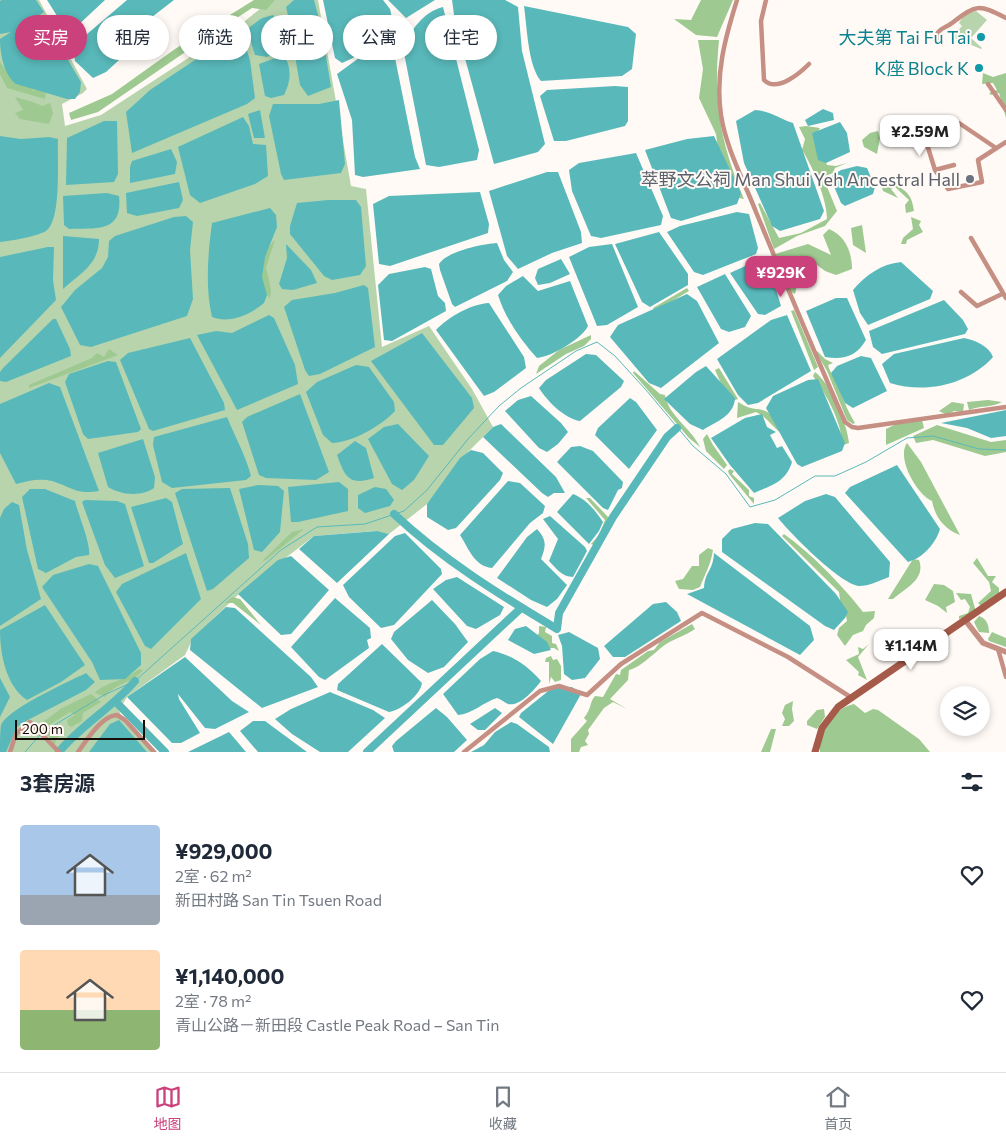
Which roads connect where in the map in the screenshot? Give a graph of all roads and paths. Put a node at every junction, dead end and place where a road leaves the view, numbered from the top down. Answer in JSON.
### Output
{"nodes":[{"id":1,"x":737,"y":0,"type":"edge"},
{"id":2,"x":766,"y":0,"type":"edge"},
{"id":3,"x":1006,"y":18,"type":"edge"},
{"id":4,"x":938,"y":41,"type":"dead end"},
{"id":5,"x":809,"y":64,"type":"dead end"},
{"id":6,"x":988,"y":84,"type":"dead end"},
{"id":7,"x":1006,"y":110,"type":"edge"},
{"id":8,"x":959,"y":122,"type":"dead end"},
{"id":9,"x":925,"y":138,"type":"dead end"},
{"id":10,"x":1006,"y":142,"type":"edge"},
{"id":11,"x":996,"y":148,"type":"junction"},
{"id":12,"x":954,"y":165,"type":"dead end"},
{"id":13,"x":935,"y":170,"type":"junction"},
{"id":14,"x":971,"y":238,"type":"dead end"},
{"id":15,"x":1006,"y":283,"type":"edge"},
{"id":16,"x":998,"y":285,"type":"junction"},
{"id":17,"x":961,"y":292,"type":"dead end"},
{"id":18,"x":1002,"y":294,"type":"junction"},
{"id":19,"x":1006,"y":298,"type":"edge"},
{"id":20,"x":1006,"y":407,"type":"edge"},
{"id":21,"x":1006,"y":592,"type":"edge"},
{"id":22,"x":965,"y":620,"type":"junction"},
{"id":23,"x":998,"y":650,"type":"junction"},
{"id":24,"x":1006,"y":652,"type":"edge"},
{"id":25,"x":1006,"y":678,"type":"edge"},
{"id":26,"x":852,"y":698,"type":"junction"},
{"id":27,"x":10,"y":752,"type":"edge"},
{"id":28,"x":59,"y":752,"type":"edge"},
{"id":29,"x":78,"y":752,"type":"edge"},
{"id":30,"x":154,"y":752,"type":"edge"},
{"id":31,"x":464,"y":752,"type":"edge"},
{"id":32,"x":815,"y":752,"type":"edge"}],
"edges":[{"from":1,"to":20,"type":"street"},
{"from":2,"to":5,"type":"street"},
{"from":3,"to":4,"type":"street"},
{"from":6,"to":7,"type":"street"},
{"from":8,"to":11,"type":"street"},
{"from":9,"to":13,"type":"street"},
{"from":10,"to":11,"type":"street"},
{"from":11,"to":13,"type":"street"},
{"from":12,"to":13,"type":"street"},
{"from":14,"to":16,"type":"street"},
{"from":15,"to":16,"type":"street"},
{"from":16,"to":18,"type":"street"},
{"from":17,"to":18,"type":"street"},
{"from":18,"to":19,"type":"street"},
{"from":21,"to":22,"type":"main road"},
{"from":22,"to":23,"type":"street"},
{"from":22,"to":26,"type":"main road"},
{"from":23,"to":24,"type":"street"},
{"from":23,"to":25,"type":"street"},
{"from":26,"to":31,"type":"street"},
{"from":26,"to":32,"type":"main road"},
{"from":27,"to":28,"type":"street"},
{"from":29,"to":30,"type":"street"}]}
